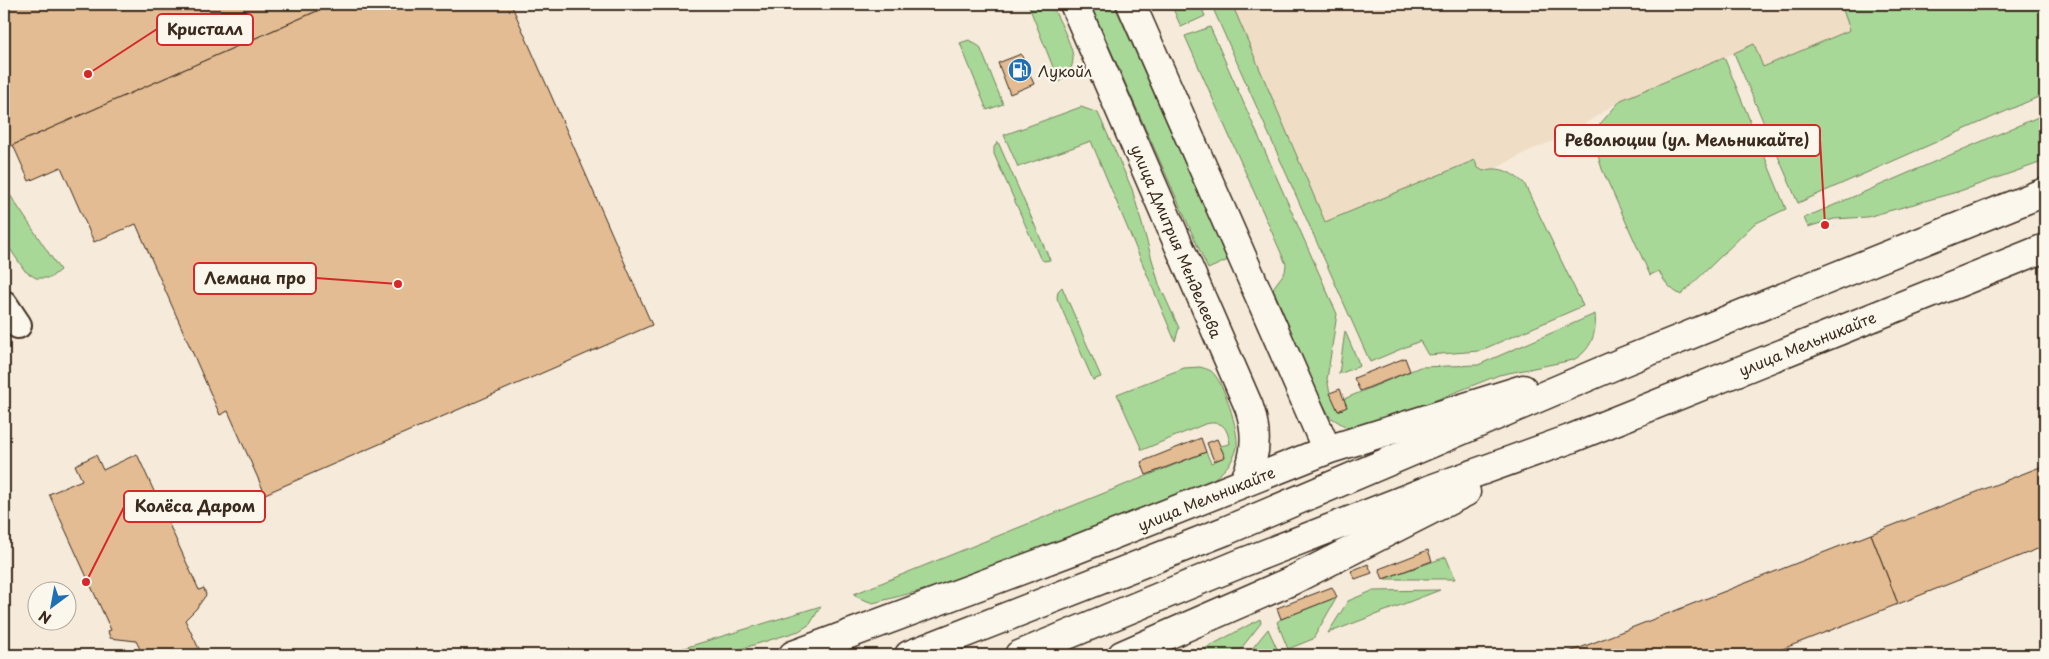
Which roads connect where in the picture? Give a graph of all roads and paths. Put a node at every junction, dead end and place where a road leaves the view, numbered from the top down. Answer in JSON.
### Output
{"nodes":[{"id":1,"x":1074,"y":4,"type":"edge"},
{"id":2,"x":1130,"y":4,"type":"edge"},
{"id":3,"x":2045,"y":192,"type":"edge"},
{"id":4,"x":2045,"y":248,"type":"edge"},
{"id":5,"x":1625,"y":361,"type":"junction"},
{"id":6,"x":1570,"y":439,"type":"junction"},
{"id":7,"x":1326,"y":450,"type":"junction"},
{"id":8,"x":1243,"y":483,"type":"junction"},
{"id":9,"x":793,"y":655,"type":"edge"},
{"id":10,"x":910,"y":655,"type":"edge"},
{"id":11,"x":1019,"y":655,"type":"edge"},
{"id":12,"x":1122,"y":655,"type":"edge"}],
"edges":[{"from":1,"to":8,"type":"main road","name":"улица Дмитрия Менделеева"},
{"from":2,"to":7,"type":"main road"},
{"from":3,"to":5,"type":"main road","name":"улица Мельникайте"},
{"from":4,"to":6,"type":"main road","name":"улица Мельникайте"},
{"from":5,"to":7,"type":"main road","name":"улица Мельникайте"},
{"from":5,"to":10,"type":"main road","name":"улица Мельникайте"},
{"from":6,"to":11,"type":"main road","name":"улица Мельникайте"},
{"from":6,"to":12,"type":"main road","name":"улица Мельникайте"},
{"from":7,"to":8,"type":"main road","name":"улица Мельникайте"},
{"from":8,"to":9,"type":"main road","name":"улица Мельникайте"}]}
